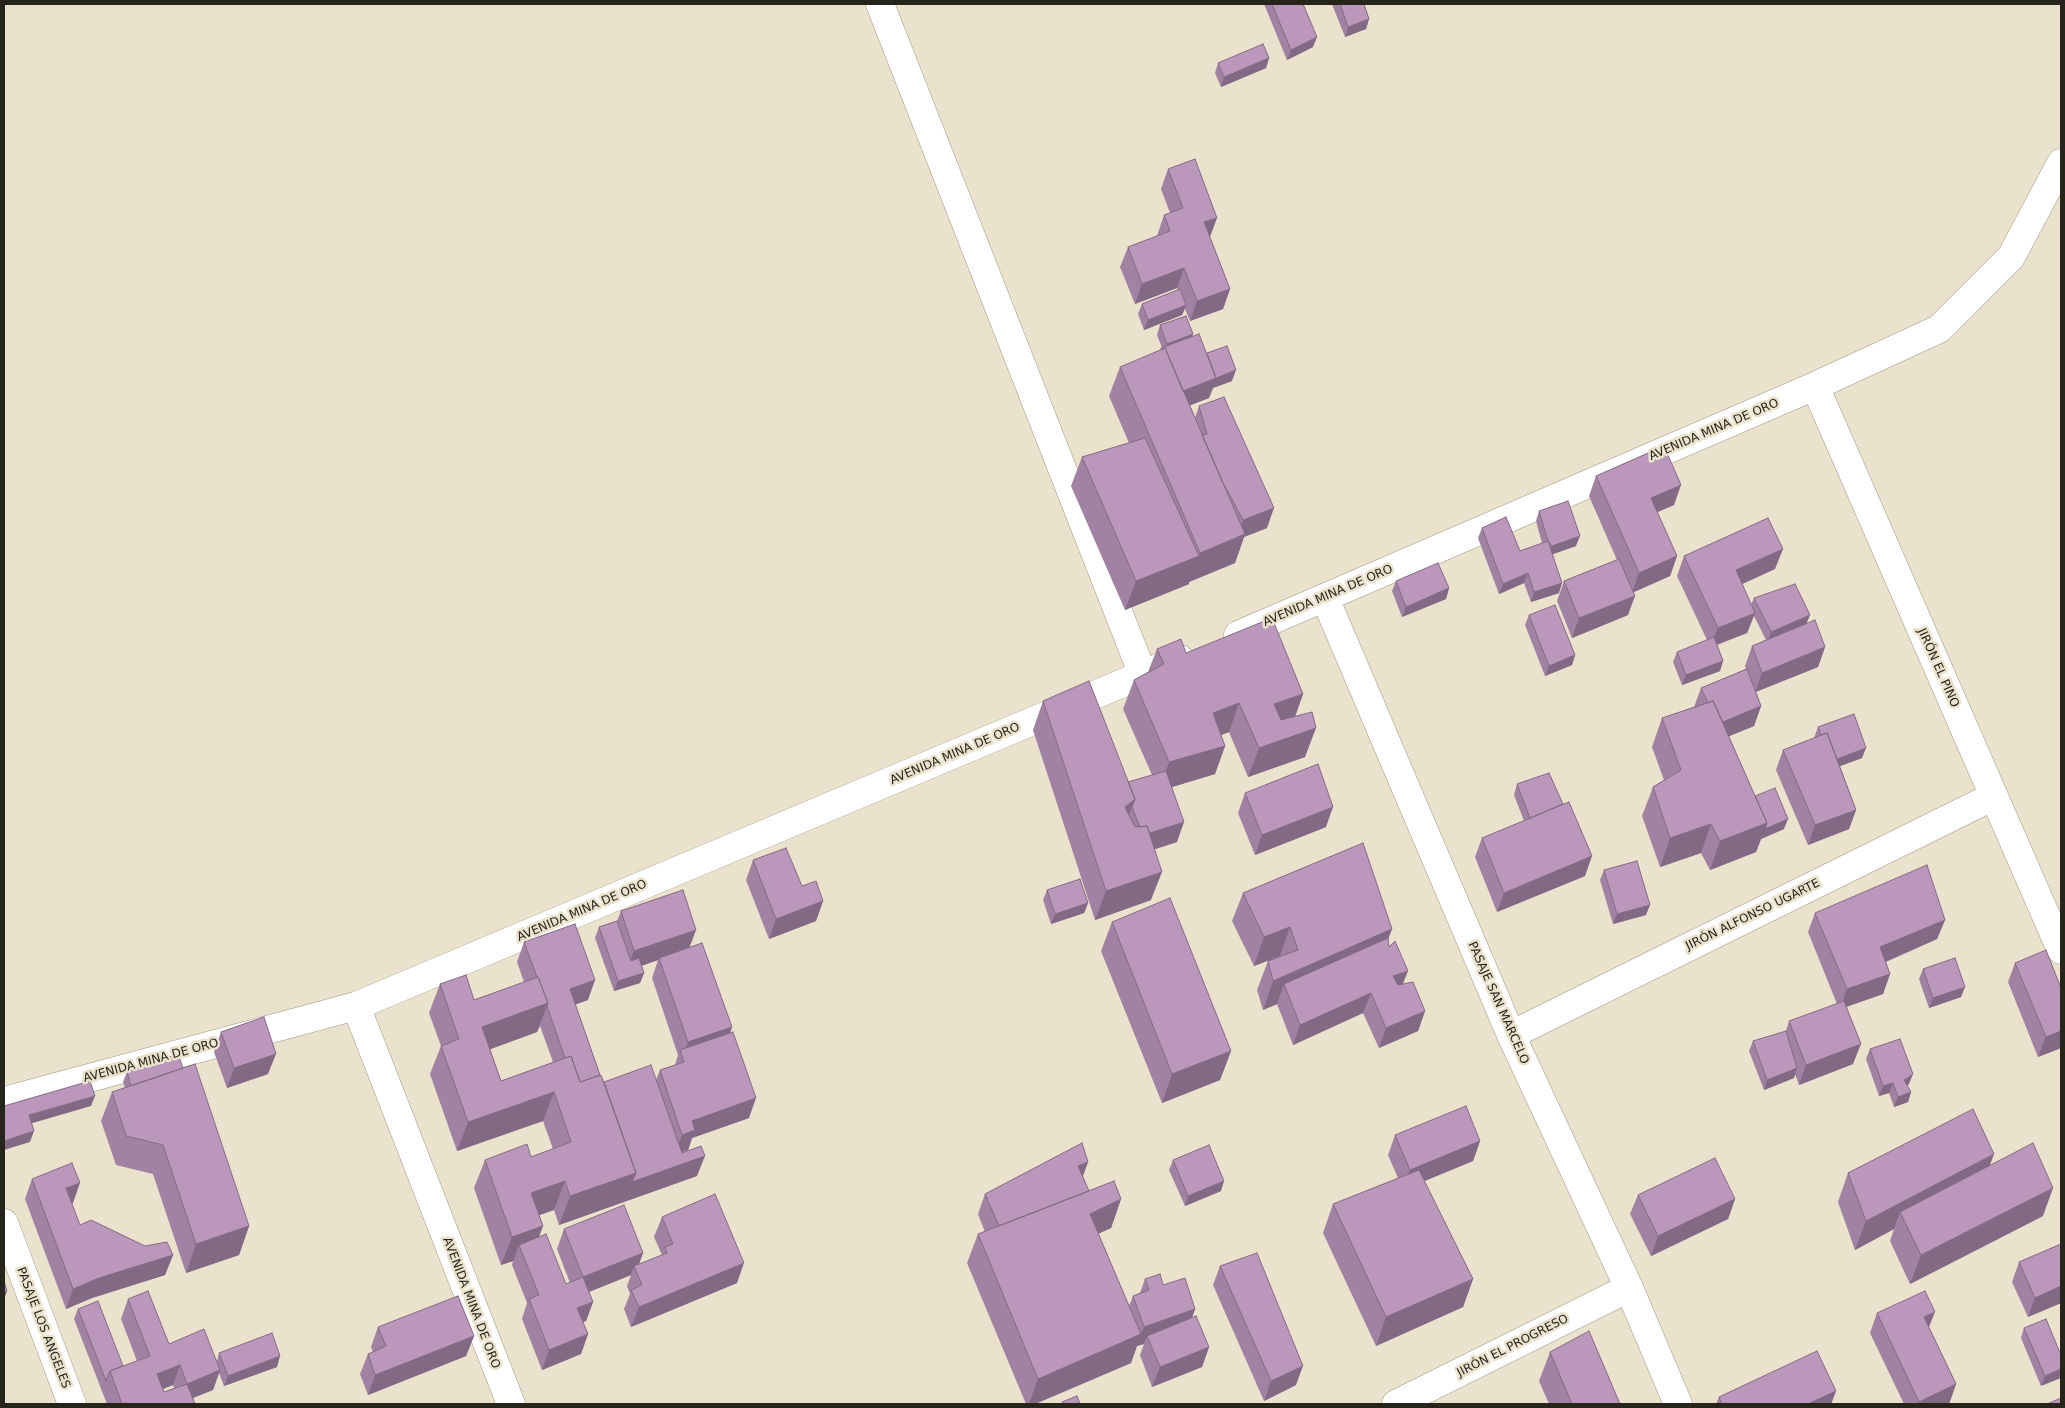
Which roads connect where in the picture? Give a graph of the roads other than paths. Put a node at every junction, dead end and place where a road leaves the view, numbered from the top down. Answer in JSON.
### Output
{"nodes":[{"id":1,"x":880,"y":4,"type":"edge"},
{"id":2,"x":2061,"y":163,"type":"edge"},
{"id":3,"x":1815,"y":386,"type":"junction"},
{"id":4,"x":1325,"y":598,"type":"junction"},
{"id":5,"x":1143,"y":675,"type":"junction"},
{"id":6,"x":1994,"y":796,"type":"junction"},
{"id":7,"x":2061,"y":950,"type":"edge"},
{"id":8,"x":356,"y":1006,"type":"junction"},
{"id":9,"x":1511,"y":1034,"type":"junction"},
{"id":10,"x":4,"y":1101,"type":"edge"},
{"id":11,"x":4,"y":1223,"type":"edge"},
{"id":12,"x":1629,"y":1288,"type":"junction"},
{"id":13,"x":72,"y":1404,"type":"edge"},
{"id":14,"x":511,"y":1404,"type":"edge"},
{"id":15,"x":1396,"y":1404,"type":"edge"},
{"id":16,"x":1678,"y":1404,"type":"edge"}],
"edges":[{"from":1,"to":5,"type":"street"},
{"from":2,"to":3,"type":"street","name":"AVENIDA MINA DE ORO"},
{"from":3,"to":4,"type":"street","name":"AVENIDA MINA DE ORO"},
{"from":3,"to":6,"type":"street","name":"JIRÓN EL PINO"},
{"from":4,"to":5,"type":"street","name":"AVENIDA MINA DE ORO"},
{"from":4,"to":9,"type":"street","name":"PASAJE SAN MARCELO"},
{"from":5,"to":8,"type":"street","name":"AVENIDA MINA DE ORO"},
{"from":6,"to":7,"type":"street","name":"JIRÓN EL PINO"},
{"from":6,"to":9,"type":"street","name":"JIRÓN ALFONSO UGARTE"},
{"from":8,"to":10,"type":"street","name":"AVENIDA MINA DE ORO"},
{"from":8,"to":14,"type":"street","name":"AVENIDA MINA DE ORO"},
{"from":9,"to":12,"type":"street","name":"PASAJE SAN MARCELO"},
{"from":11,"to":13,"type":"street","name":"PASAJE LOS ANGELES"},
{"from":12,"to":15,"type":"street","name":"JIRÓN EL PROGRESO"},
{"from":12,"to":16,"type":"street","name":"PASAJE SAN MARCELO"}]}
